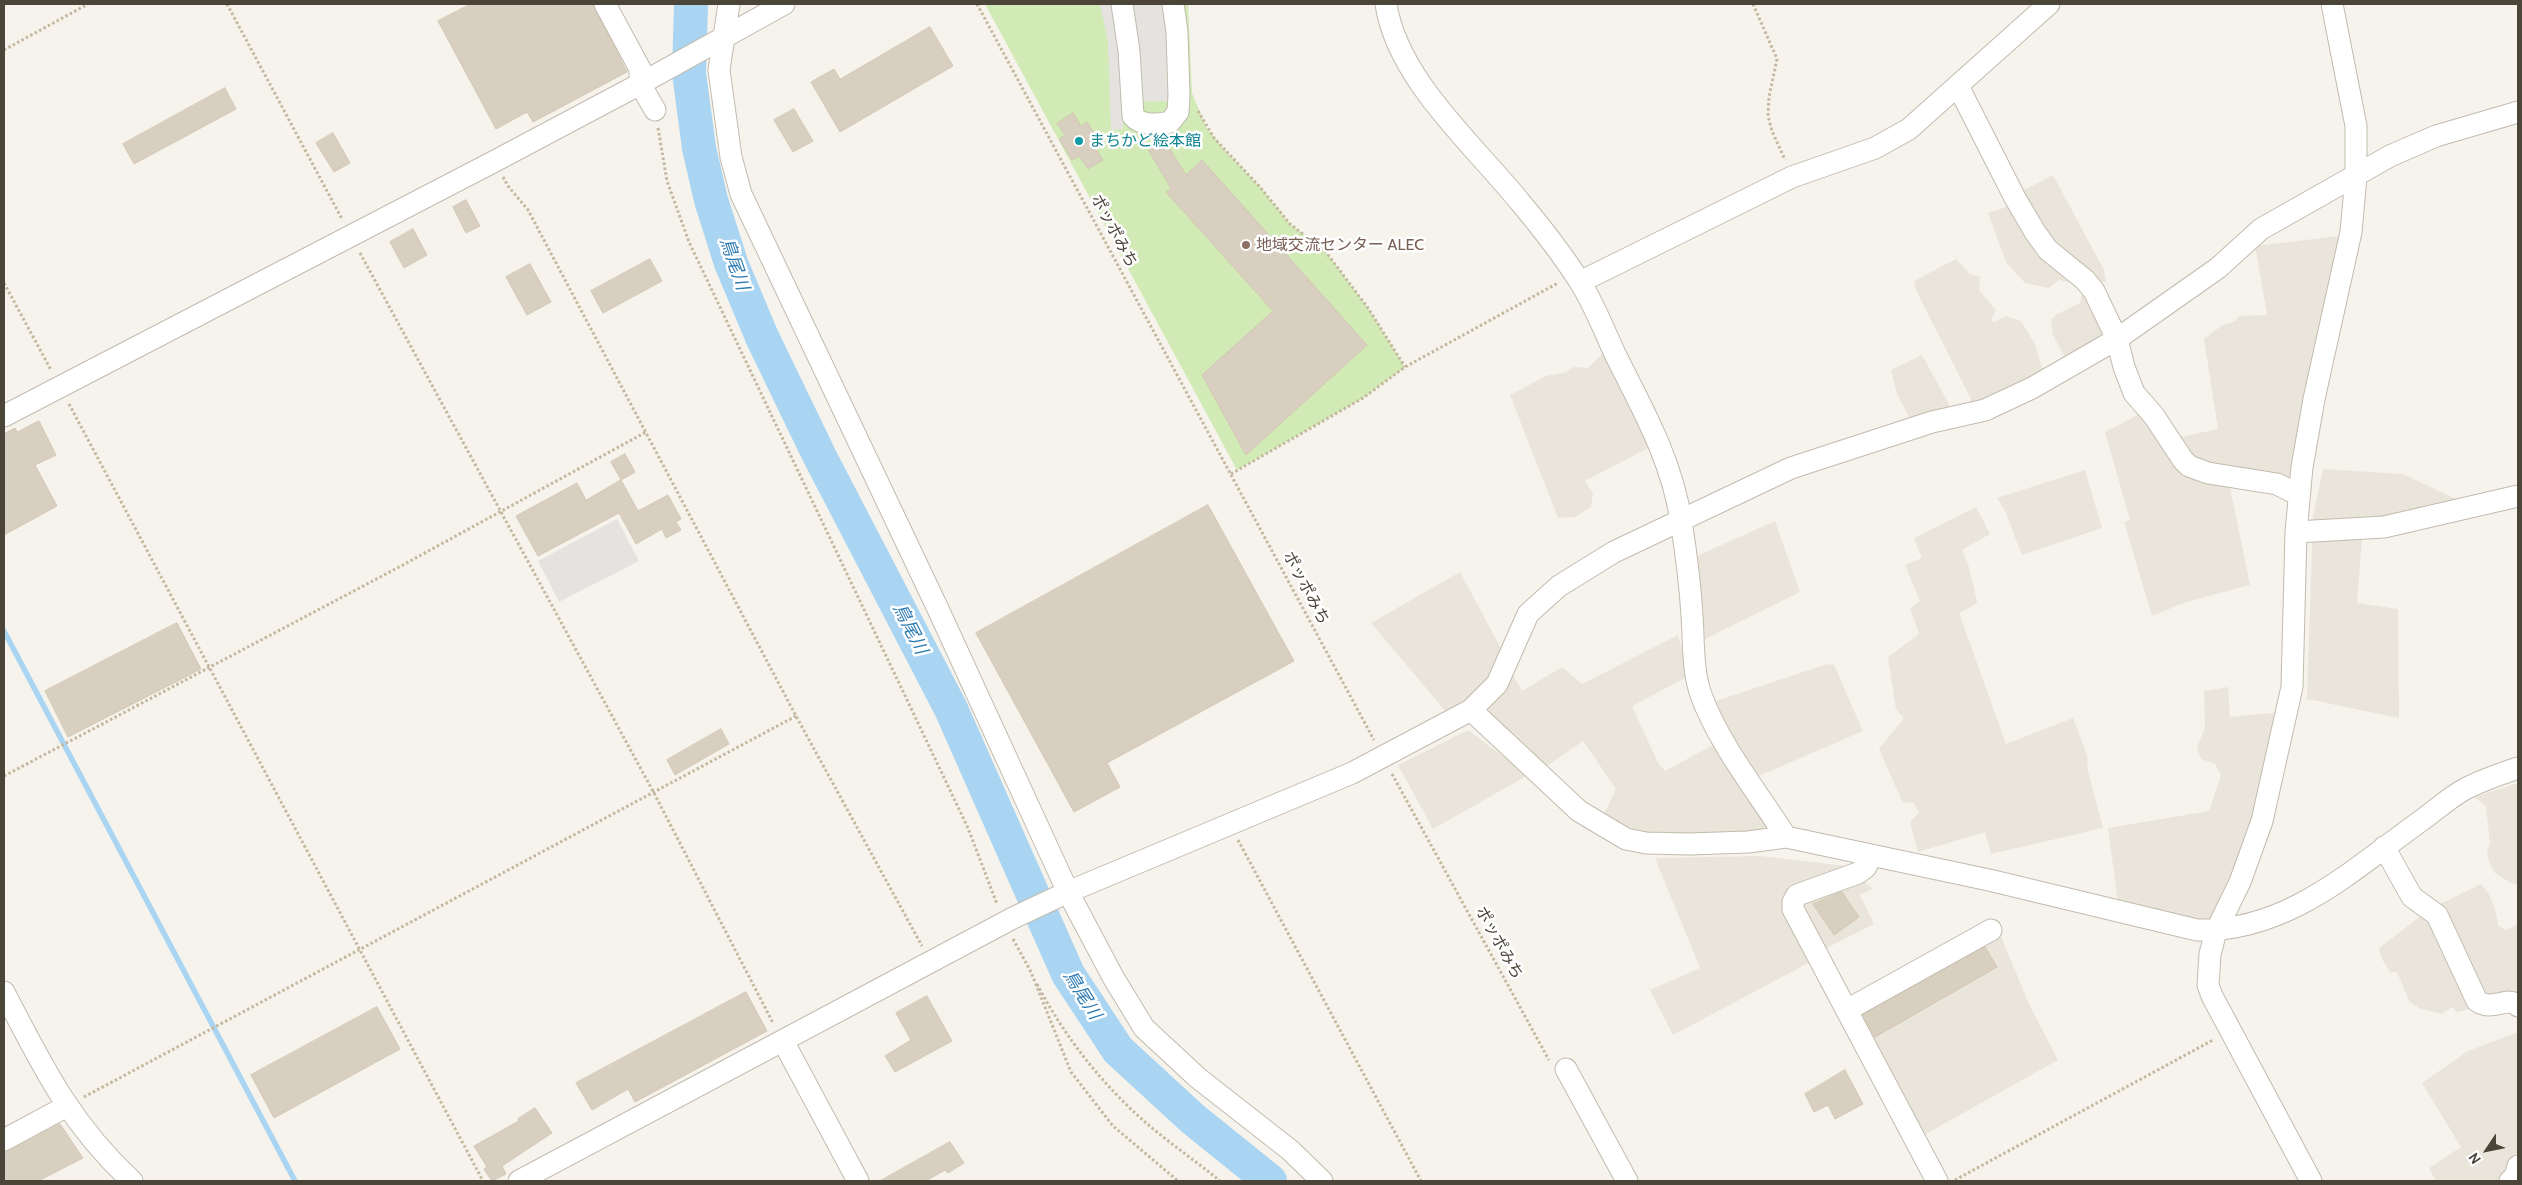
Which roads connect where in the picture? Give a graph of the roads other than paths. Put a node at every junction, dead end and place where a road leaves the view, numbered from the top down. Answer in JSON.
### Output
{"nodes":[{"id":1,"x":605,"y":4,"type":"edge"},
{"id":2,"x":729,"y":4,"type":"edge"},
{"id":3,"x":784,"y":4,"type":"edge"},
{"id":4,"x":1122,"y":4,"type":"edge"},
{"id":5,"x":1173,"y":4,"type":"edge"},
{"id":6,"x":1386,"y":4,"type":"edge"},
{"id":7,"x":2049,"y":4,"type":"edge"},
{"id":8,"x":2332,"y":4,"type":"edge"},
{"id":9,"x":714,"y":43,"type":"junction"},
{"id":10,"x":646,"y":81,"type":"junction"},
{"id":11,"x":1958,"y":86,"type":"junction"},
{"id":12,"x":655,"y":110,"type":"road end"},
{"id":13,"x":2518,"y":112,"type":"edge"},
{"id":14,"x":2356,"y":177,"type":"junction"},
{"id":15,"x":1577,"y":278,"type":"junction"},
{"id":16,"x":2116,"y":340,"type":"junction"},
{"id":17,"x":4,"y":416,"type":"edge"},
{"id":18,"x":2299,"y":495,"type":"junction"},
{"id":19,"x":2518,"y":496,"type":"edge"},
{"id":20,"x":1681,"y":519,"type":"junction"},
{"id":21,"x":2296,"y":532,"type":"junction"},
{"id":22,"x":1471,"y":710,"type":"junction"},
{"id":23,"x":2518,"y":768,"type":"edge"},
{"id":24,"x":1786,"y":837,"type":"junction"},
{"id":25,"x":2384,"y":847,"type":"junction"},
{"id":26,"x":1871,"y":855,"type":"junction"},
{"id":27,"x":1063,"y":894,"type":"junction"},
{"id":28,"x":1991,"y":930,"type":"dead end"},
{"id":29,"x":2216,"y":930,"type":"junction"},
{"id":30,"x":4,"y":992,"type":"edge"},
{"id":31,"x":2517,"y":1003,"type":"edge"},
{"id":32,"x":1846,"y":1010,"type":"junction"},
{"id":33,"x":783,"y":1042,"type":"junction"},
{"id":34,"x":1560,"y":1069,"type":"road end"},
{"id":35,"x":67,"y":1106,"type":"junction"},
{"id":36,"x":4,"y":1140,"type":"edge"},
{"id":37,"x":2518,"y":1166,"type":"edge"},
{"id":38,"x":132,"y":1181,"type":"edge"},
{"id":39,"x":519,"y":1181,"type":"edge"},
{"id":40,"x":858,"y":1181,"type":"edge"},
{"id":41,"x":1322,"y":1181,"type":"edge"},
{"id":42,"x":1627,"y":1181,"type":"edge"},
{"id":43,"x":1936,"y":1181,"type":"edge"},
{"id":44,"x":2311,"y":1181,"type":"edge"},
{"id":45,"x":2510,"y":1181,"type":"edge"}],
"edges":[{"from":1,"to":10,"type":"street"},
{"from":2,"to":9,"type":"street"},
{"from":3,"to":9,"type":"street"},
{"from":4,"to":5,"type":"street"},
{"from":6,"to":15,"type":"street"},
{"from":7,"to":11,"type":"street"},
{"from":8,"to":14,"type":"street"},
{"from":9,"to":10,"type":"street"},
{"from":9,"to":27,"type":"street"},
{"from":10,"to":12,"type":"street"},
{"from":10,"to":17,"type":"street"},
{"from":11,"to":15,"type":"street"},
{"from":11,"to":16,"type":"street"},
{"from":13,"to":14,"type":"street"},
{"from":14,"to":16,"type":"street"},
{"from":14,"to":18,"type":"street"},
{"from":15,"to":20,"type":"street"},
{"from":16,"to":18,"type":"street"},
{"from":16,"to":20,"type":"street"},
{"from":18,"to":21,"type":"street"},
{"from":19,"to":21,"type":"street"},
{"from":20,"to":22,"type":"street"},
{"from":20,"to":24,"type":"street"},
{"from":21,"to":29,"type":"street"},
{"from":22,"to":24,"type":"street"},
{"from":22,"to":27,"type":"street"},
{"from":23,"to":25,"type":"street"},
{"from":24,"to":26,"type":"street"},
{"from":25,"to":29,"type":"street"},
{"from":25,"to":31,"type":"street"},
{"from":26,"to":29,"type":"street"},
{"from":26,"to":32,"type":"street"},
{"from":27,"to":33,"type":"street"},
{"from":27,"to":41,"type":"street"},
{"from":28,"to":32,"type":"street"},
{"from":29,"to":44,"type":"street"},
{"from":30,"to":35,"type":"street"},
{"from":32,"to":43,"type":"street"},
{"from":33,"to":39,"type":"street"},
{"from":33,"to":40,"type":"street"},
{"from":34,"to":42,"type":"street"},
{"from":35,"to":36,"type":"street"},
{"from":35,"to":38,"type":"street"},
{"from":37,"to":45,"type":"street"}]}
